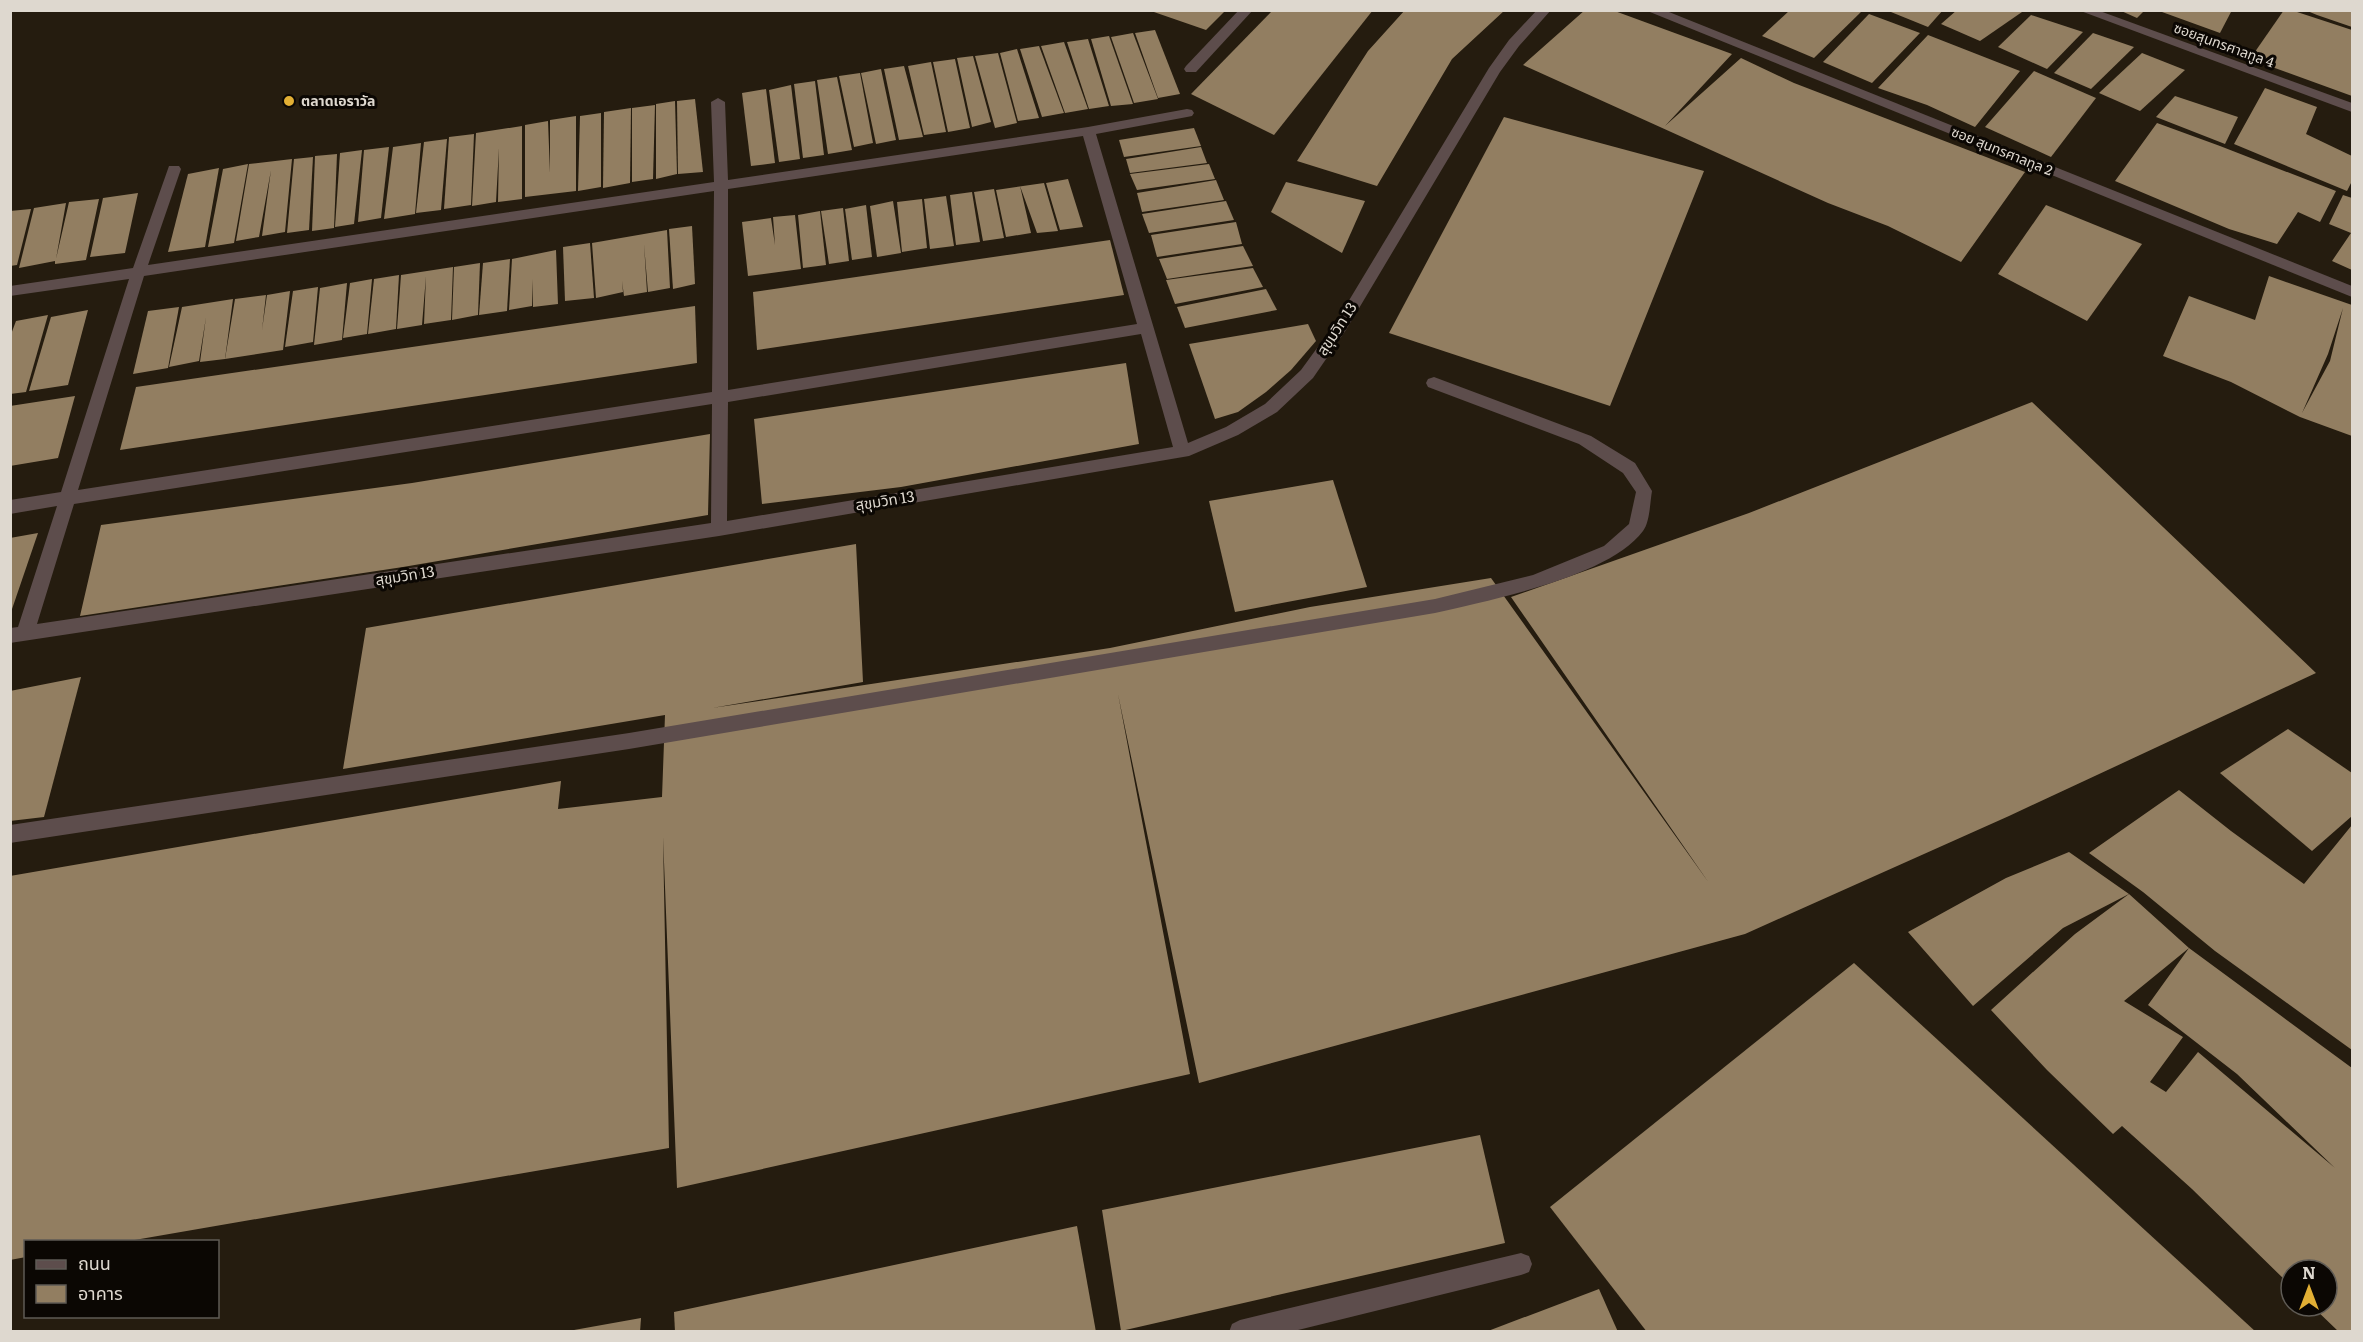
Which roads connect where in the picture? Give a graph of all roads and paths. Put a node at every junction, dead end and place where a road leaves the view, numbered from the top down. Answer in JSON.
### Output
{"nodes":[{"id":1,"x":1247,"y":10,"type":"edge"},
{"id":2,"x":1545,"y":10,"type":"edge"},
{"id":3,"x":1651,"y":10,"type":"edge"},
{"id":4,"x":2085,"y":10,"type":"edge"},
{"id":5,"x":1191,"y":69,"type":"dead end"},
{"id":6,"x":718,"y":102,"type":"dead end"},
{"id":7,"x":2352,"y":108,"type":"edge"},
{"id":8,"x":1187,"y":113,"type":"dead end"},
{"id":9,"x":1088,"y":131,"type":"junction"},
{"id":10,"x":174,"y":169,"type":"dead end"},
{"id":11,"x":721,"y":184,"type":"junction"},
{"id":12,"x":138,"y":273,"type":"junction"},
{"id":13,"x":10,"y":291,"type":"edge"},
{"id":14,"x":2352,"y":292,"type":"edge"},
{"id":15,"x":1146,"y":328,"type":"junction"},
{"id":16,"x":1434,"y":383,"type":"dead end"},
{"id":17,"x":721,"y":397,"type":"junction"},
{"id":18,"x":1183,"y":452,"type":"junction"},
{"id":19,"x":66,"y":499,"type":"junction"},
{"id":20,"x":10,"y":507,"type":"edge"},
{"id":21,"x":719,"y":529,"type":"junction"},
{"id":22,"x":18,"y":635,"type":"edge"},
{"id":23,"x":10,"y":834,"type":"edge"},
{"id":24,"x":1521,"y":1264,"type":"dead end"},
{"id":25,"x":1240,"y":1332,"type":"edge"}],
"edges":[{"from":1,"to":5,"type":"street"},
{"from":2,"to":18,"type":"street","name":"สุขุมวิท 13"},
{"from":3,"to":14,"type":"street","name":"ซอย สุนทรศาลทูล 2"},
{"from":4,"to":7,"type":"street","name":"ซอยสุนทรศาลทูล 4"},
{"from":6,"to":11,"type":"street"},
{"from":8,"to":9,"type":"street"},
{"from":9,"to":11,"type":"street"},
{"from":9,"to":15,"type":"street"},
{"from":10,"to":12,"type":"street"},
{"from":11,"to":12,"type":"street"},
{"from":11,"to":17,"type":"street"},
{"from":12,"to":13,"type":"street"},
{"from":12,"to":19,"type":"street"},
{"from":15,"to":17,"type":"street"},
{"from":15,"to":18,"type":"street"},
{"from":16,"to":23,"type":"street"},
{"from":17,"to":19,"type":"street"},
{"from":17,"to":21,"type":"street"},
{"from":18,"to":21,"type":"street","name":"สุขุมวิท 13"},
{"from":19,"to":20,"type":"street"},
{"from":19,"to":22,"type":"street"},
{"from":21,"to":22,"type":"street","name":"สุขุมวิท 13"},
{"from":24,"to":25,"type":"street"}]}
